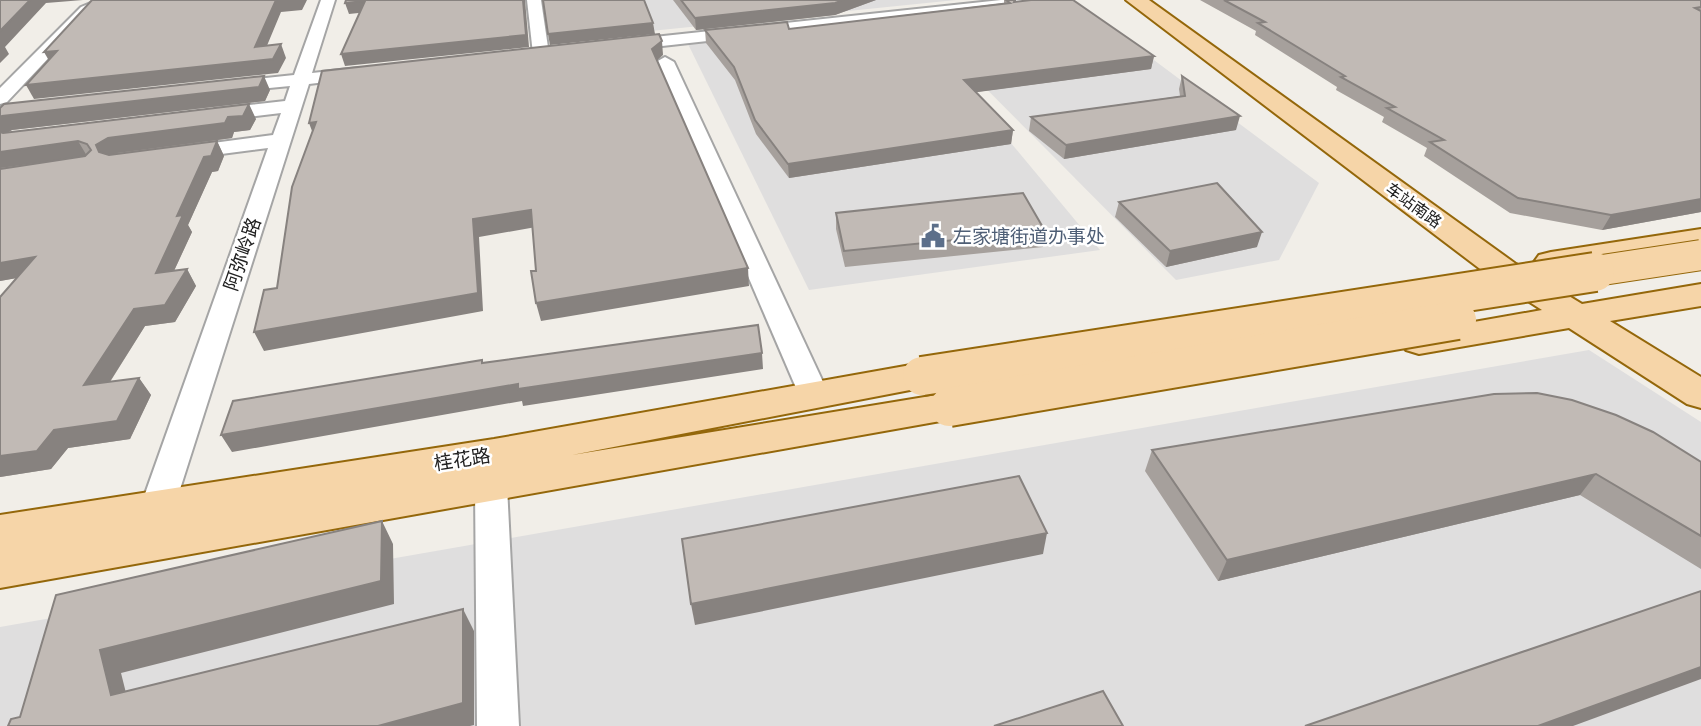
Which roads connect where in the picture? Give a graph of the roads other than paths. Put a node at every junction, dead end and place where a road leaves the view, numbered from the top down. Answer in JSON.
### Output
{"nodes":[{"id":1,"x":111,"y":0,"type":"edge"},
{"id":2,"x":328,"y":0,"type":"edge"},
{"id":3,"x":534,"y":0,"type":"edge"},
{"id":4,"x":1043,"y":0,"type":"edge"},
{"id":5,"x":1136,"y":0,"type":"edge"},
{"id":6,"x":1152,"y":0,"type":"edge"},
{"id":7,"x":609,"y":47,"type":"edge"},
{"id":8,"x":541,"y":54,"type":"edge"},
{"id":9,"x":665,"y":62,"type":"edge"},
{"id":10,"x":381,"y":71,"type":"edge"},
{"id":11,"x":301,"y":80,"type":"junction"},
{"id":12,"x":205,"y":90,"type":"edge"},
{"id":13,"x":292,"y":106,"type":"junction"},
{"id":14,"x":5,"y":107,"type":"edge"},
{"id":15,"x":199,"y":117,"type":"edge"},
{"id":16,"x":280,"y":140,"type":"junction"},
{"id":17,"x":158,"y":156,"type":"edge"},
{"id":18,"x":1701,"y":239,"type":"edge"},
{"id":19,"x":1701,"y":255,"type":"edge"},
{"id":20,"x":1516,"y":268,"type":"junction"},
{"id":21,"x":1701,"y":278,"type":"edge"},
{"id":22,"x":1701,"y":295,"type":"edge"},
{"id":23,"x":1589,"y":313,"type":"junction"},
{"id":24,"x":1701,"y":368,"type":"edge"},
{"id":25,"x":936,"y":391,"type":"junction"},
{"id":26,"x":1701,"y":395,"type":"edge"},
{"id":27,"x":822,"y":411,"type":"junction"},
{"id":28,"x":493,"y":470,"type":"junction"},
{"id":29,"x":157,"y":508,"type":"junction"},
{"id":30,"x":0,"y":533,"type":"edge"},
{"id":31,"x":0,"y":568,"type":"edge"},
{"id":32,"x":498,"y":726,"type":"edge"}],
"edges":[{"from":1,"to":14,"type":"street"},
{"from":2,"to":11,"type":"street","name":"阿弥岭路"},
{"from":3,"to":8,"type":"street"},
{"from":4,"to":7,"type":"street"},
{"from":5,"to":20,"type":"main road","name":"车站南路"},
{"from":6,"to":20,"type":"main road","name":"车站南路"},
{"from":9,"to":27,"type":"street"},
{"from":10,"to":11,"type":"street"},
{"from":11,"to":12,"type":"street"},
{"from":11,"to":13,"type":"street","name":"阿弥岭路"},
{"from":13,"to":15,"type":"street"},
{"from":13,"to":16,"type":"street","name":"阿弥岭路"},
{"from":16,"to":17,"type":"street"},
{"from":16,"to":29,"type":"street","name":"阿弥岭路"},
{"from":18,"to":20,"type":"main road"},
{"from":19,"to":25,"type":"main road","bridge":true},
{"from":20,"to":23,"type":"main road","name":"车站南路"},
{"from":20,"to":27,"type":"main road"},
{"from":21,"to":25,"type":"main road","bridge":true},
{"from":22,"to":23,"type":"main road"},
{"from":23,"to":24,"type":"main road","name":"车站南路"},
{"from":23,"to":26,"type":"main road","name":"车站南路"},
{"from":23,"to":27,"type":"main road"},
{"from":25,"to":27,"type":"main road","name":"桂花路"},
{"from":27,"to":28,"type":"main road","name":"桂花路"},
{"from":28,"to":29,"type":"main road","name":"桂花路"},
{"from":28,"to":31,"type":"main road","name":"桂花路"},
{"from":28,"to":32,"type":"street"},
{"from":29,"to":30,"type":"main road","name":"桂花路"}]}
